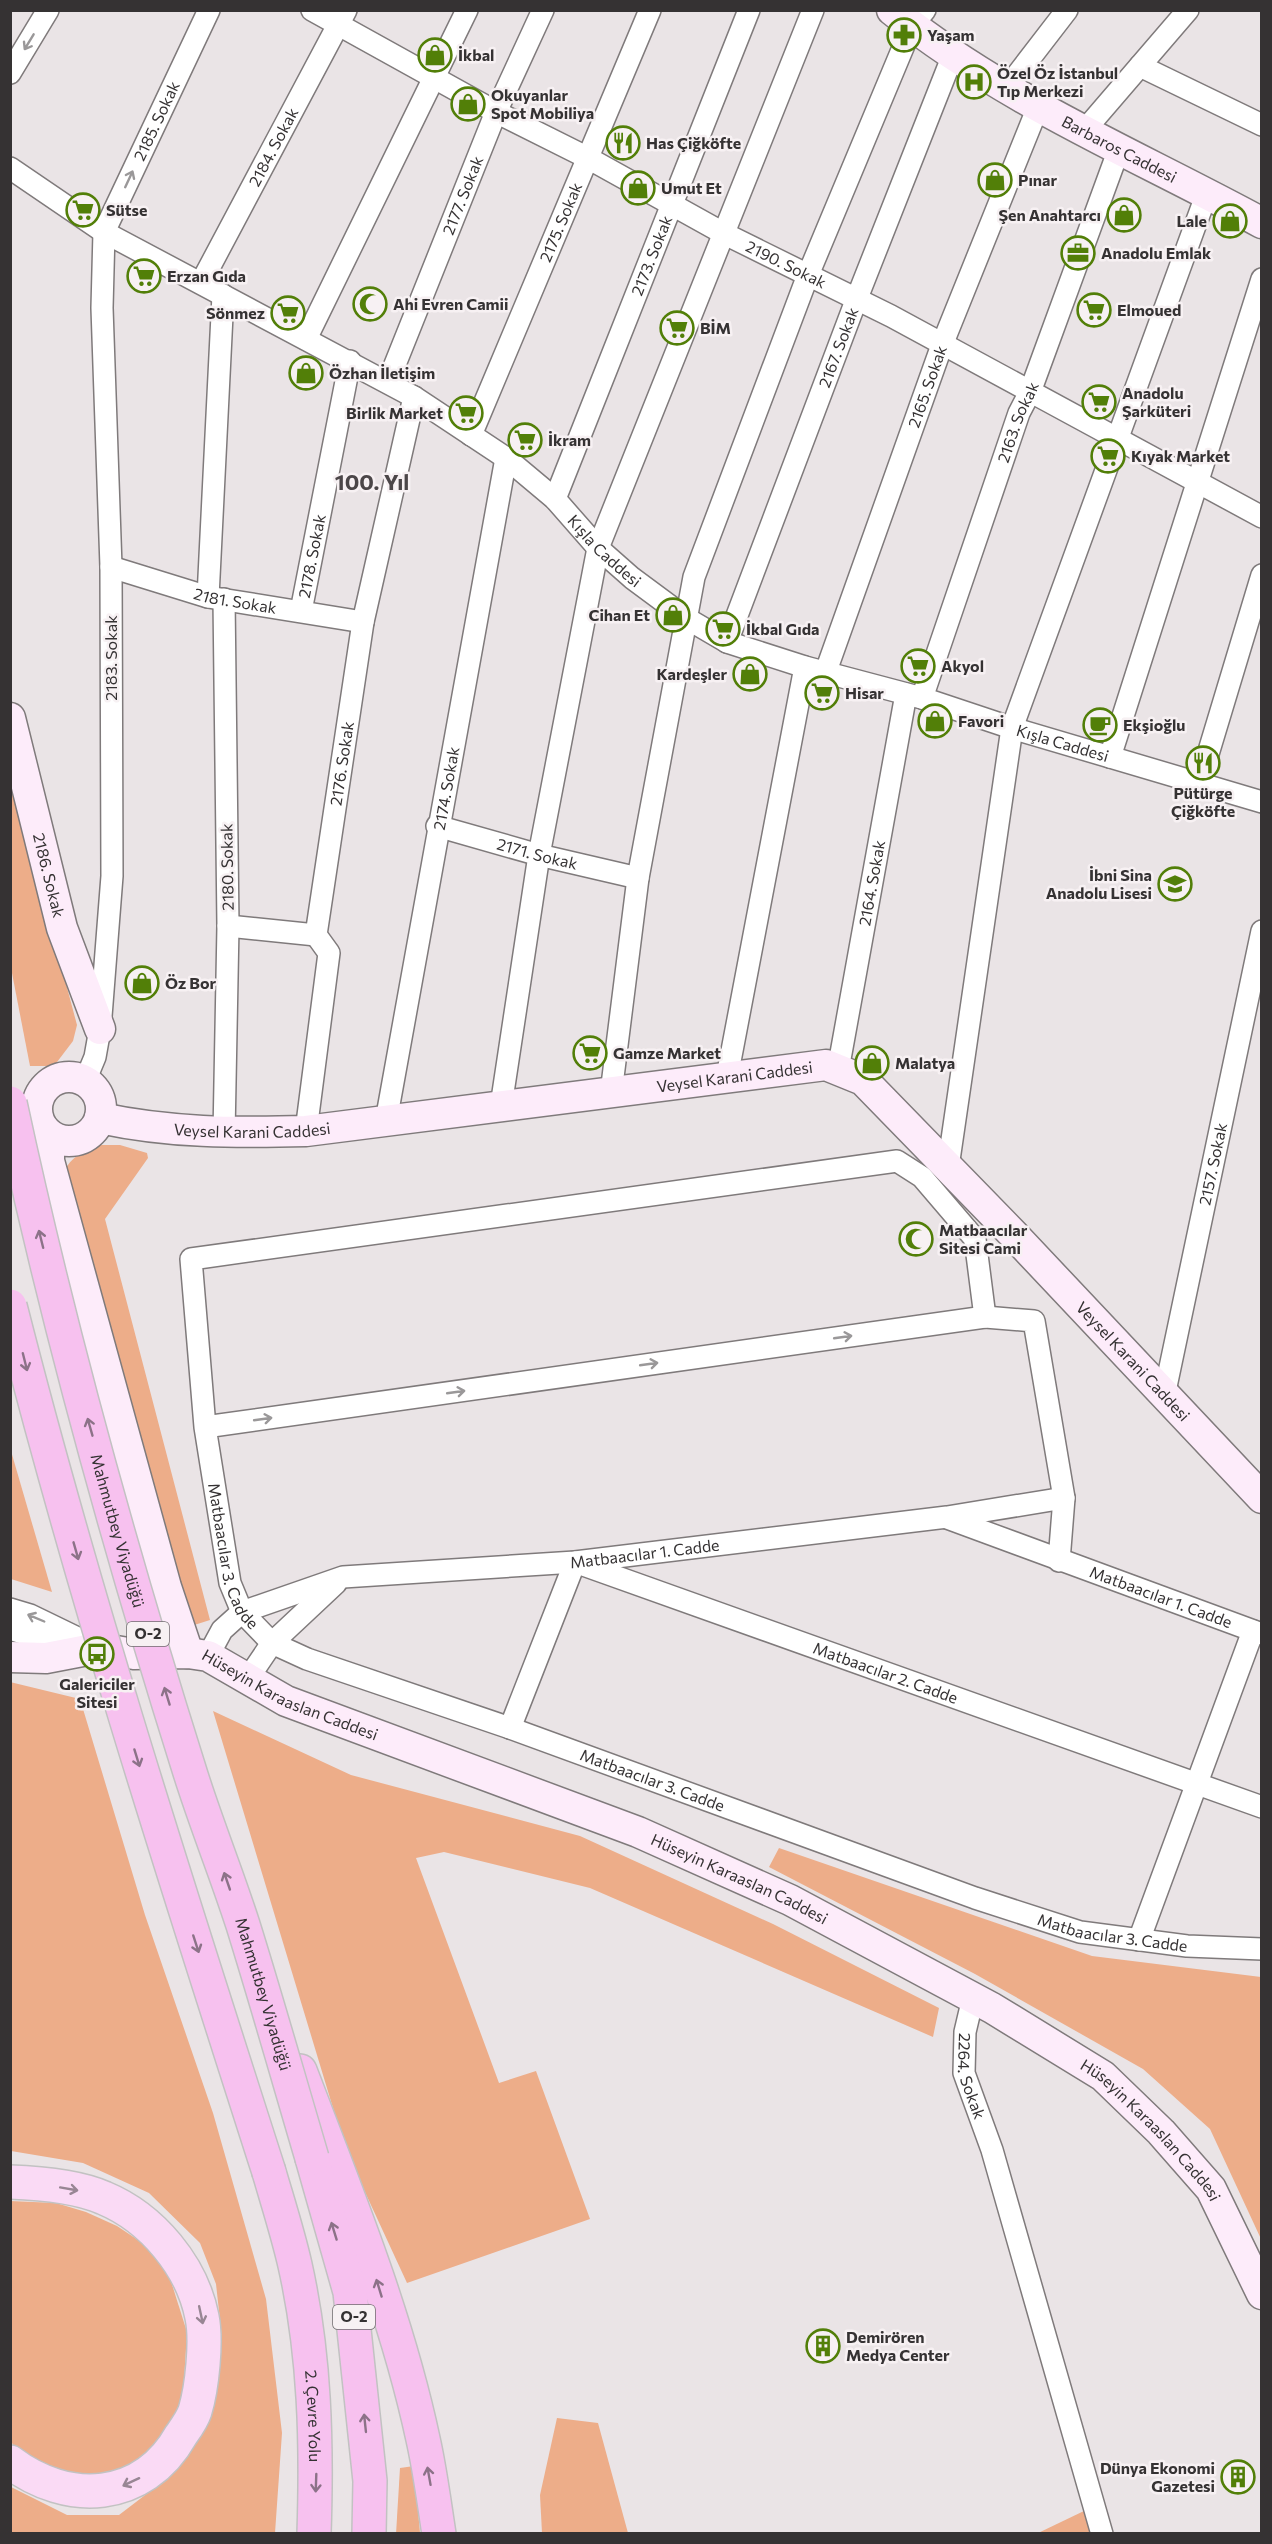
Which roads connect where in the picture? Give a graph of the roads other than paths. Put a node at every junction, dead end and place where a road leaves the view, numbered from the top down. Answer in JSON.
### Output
{"nodes":[{"id":1,"x":48,"y":10,"type":"edge"},
{"id":2,"x":209,"y":10,"type":"edge"},
{"id":3,"x":312,"y":10,"type":"edge"},
{"id":4,"x":467,"y":10,"type":"edge"},
{"id":5,"x":543,"y":10,"type":"edge"},
{"id":6,"x":651,"y":10,"type":"edge"},
{"id":7,"x":749,"y":10,"type":"edge"},
{"id":8,"x":813,"y":10,"type":"edge"},
{"id":9,"x":1188,"y":10,"type":"edge"},
{"id":10,"x":1059,"y":13,"type":"edge"},
{"id":11,"x":909,"y":16,"type":"edge"},
{"id":12,"x":342,"y":18,"type":"edge"},
{"id":13,"x":953,"y":55,"type":"junction"},
{"id":14,"x":1140,"y":66,"type":"junction"},
{"id":15,"x":10,"y":73,"type":"edge"},
{"id":16,"x":435,"y":79,"type":"junction"},
{"id":17,"x":1006,"y":88,"type":"junction"},
{"id":18,"x":1038,"y":106,"type":"junction"},
{"id":19,"x":496,"y":112,"type":"junction"},
{"id":20,"x":1262,"y":125,"type":"edge"},
{"id":21,"x":1084,"y":131,"type":"junction"},
{"id":22,"x":1119,"y":149,"type":"junction"},
{"id":23,"x":588,"y":158,"type":"junction"},
{"id":24,"x":10,"y":168,"type":"edge"},
{"id":25,"x":1207,"y":193,"type":"junction"},
{"id":26,"x":672,"y":203,"type":"junction"},
{"id":27,"x":1262,"y":223,"type":"edge"},
{"id":28,"x":104,"y":232,"type":"junction"},
{"id":29,"x":723,"y":233,"type":"junction"},
{"id":30,"x":808,"y":274,"type":"junction"},
{"id":31,"x":1262,"y":279,"type":"edge"},
{"id":32,"x":201,"y":283,"type":"junction"},
{"id":33,"x":223,"y":295,"type":"junction"},
{"id":34,"x":857,"y":298,"type":"junction"},
{"id":35,"x":306,"y":339,"type":"junction"},
{"id":36,"x":942,"y":345,"type":"junction"},
{"id":37,"x":350,"y":361,"type":"junction"},
{"id":38,"x":388,"y":382,"type":"junction"},
{"id":39,"x":1030,"y":392,"type":"junction"},
{"id":40,"x":414,"y":397,"type":"junction"},
{"id":41,"x":471,"y":435,"type":"junction"},
{"id":42,"x":1116,"y":437,"type":"junction"},
{"id":43,"x":506,"y":458,"type":"junction"},
{"id":44,"x":1198,"y":483,"type":"junction"},
{"id":45,"x":555,"y":500,"type":"junction"},
{"id":46,"x":1262,"y":517,"type":"edge"},
{"id":47,"x":598,"y":548,"type":"junction"},
{"id":48,"x":111,"y":567,"type":"junction"},
{"id":49,"x":1262,"y":575,"type":"edge"},
{"id":50,"x":216,"y":598,"type":"junction"},
{"id":51,"x":301,"y":611,"type":"junction"},
{"id":52,"x":686,"y":618,"type":"junction"},
{"id":53,"x":363,"y":622,"type":"junction"},
{"id":54,"x":727,"y":642,"type":"junction"},
{"id":55,"x":815,"y":669,"type":"junction"},
{"id":56,"x":914,"y":696,"type":"junction"},
{"id":57,"x":10,"y":718,"type":"edge"},
{"id":58,"x":1012,"y":728,"type":"junction"},
{"id":59,"x":1110,"y":757,"type":"junction"},
{"id":60,"x":1199,"y":784,"type":"junction"},
{"id":61,"x":1262,"y":802,"type":"edge"},
{"id":62,"x":437,"y":826,"type":"junction"},
{"id":63,"x":539,"y":855,"type":"junction"},
{"id":64,"x":638,"y":878,"type":"junction"},
{"id":65,"x":228,"y":926,"type":"junction"},
{"id":66,"x":1262,"y":931,"type":"edge"},
{"id":67,"x":316,"y":935,"type":"junction"},
{"id":68,"x":100,"y":1029,"type":"junction"},
{"id":69,"x":838,"y":1070,"type":"junction"},
{"id":70,"x":727,"y":1077,"type":"junction"},
{"id":71,"x":85,"y":1081,"type":"junction"},
{"id":72,"x":611,"y":1093,"type":"junction"},
{"id":73,"x":19,"y":1104,"type":"edge"},
{"id":74,"x":501,"y":1106,"type":"junction"},
{"id":75,"x":100,"y":1118,"type":"junction"},
{"id":76,"x":386,"y":1120,"type":"junction"},
{"id":77,"x":306,"y":1131,"type":"junction"},
{"id":78,"x":224,"y":1134,"type":"junction"},
{"id":79,"x":49,"y":1135,"type":"junction"},
{"id":80,"x":948,"y":1167,"type":"junction"},
{"id":81,"x":10,"y":1306,"type":"edge"},
{"id":82,"x":986,"y":1317,"type":"junction"},
{"id":83,"x":1164,"y":1396,"type":"junction"},
{"id":84,"x":206,"y":1427,"type":"junction"},
{"id":85,"x":1064,"y":1498,"type":"junction"},
{"id":86,"x":1262,"y":1498,"type":"edge"},
{"id":87,"x":946,"y":1518,"type":"junction"},
{"id":88,"x":1059,"y":1561,"type":"junction"},
{"id":89,"x":575,"y":1562,"type":"junction"},
{"id":90,"x":343,"y":1576,"type":"junction"},
{"id":91,"x":10,"y":1609,"type":"edge"},
{"id":92,"x":242,"y":1612,"type":"junction"},
{"id":93,"x":10,"y":1629,"type":"edge"},
{"id":94,"x":1257,"y":1633,"type":"edge"},
{"id":95,"x":272,"y":1643,"type":"junction"},
{"id":96,"x":97,"y":1647,"type":"junction"},
{"id":97,"x":198,"y":1655,"type":"junction"},
{"id":98,"x":10,"y":1657,"type":"edge"},
{"id":99,"x":249,"y":1677,"type":"junction"},
{"id":100,"x":510,"y":1728,"type":"junction"},
{"id":101,"x":1197,"y":1784,"type":"junction"},
{"id":102,"x":1262,"y":1807,"type":"edge"},
{"id":103,"x":1139,"y":1940,"type":"junction"},
{"id":104,"x":1262,"y":1949,"type":"edge"},
{"id":105,"x":973,"y":1998,"type":"junction"},
{"id":106,"x":321,"y":2154,"type":"junction"},
{"id":107,"x":10,"y":2182,"type":"edge"},
{"id":108,"x":1262,"y":2294,"type":"edge"},
{"id":109,"x":10,"y":2462,"type":"edge"},
{"id":110,"x":314,"y":2534,"type":"edge"},
{"id":111,"x":369,"y":2534,"type":"edge"},
{"id":112,"x":439,"y":2534,"type":"edge"},
{"id":113,"x":1102,"y":2534,"type":"edge"}],
"edges":[{"from":1,"to":15,"type":"street","one_way":true},
{"from":28,"to":2,"type":"street","name":"2185. Sokak","one_way":true},
{"from":3,"to":12,"type":"street","name":"2190. Sokak"},
{"from":4,"to":16,"type":"street"},
{"from":5,"to":19,"type":"street","name":"2177. Sokak"},
{"from":6,"to":23,"type":"street","name":"2175. Sokak"},
{"from":7,"to":26,"type":"street","name":"2173. Sokak"},
{"from":8,"to":29,"type":"street"},
{"from":9,"to":14,"type":"street"},
{"from":10,"to":17,"type":"street"},
{"from":11,"to":13,"type":"main road","name":"Barbaros Caddesi"},
{"from":11,"to":30,"type":"street"},
{"from":12,"to":16,"type":"street","name":"2190. Sokak"},
{"from":12,"to":32,"type":"street","name":"2184. Sokak"},
{"from":13,"to":17,"type":"main road","name":"Barbaros Caddesi"},
{"from":13,"to":34,"type":"street","name":"2167. Sokak"},
{"from":14,"to":20,"type":"street"},
{"from":14,"to":21,"type":"street"},
{"from":16,"to":19,"type":"street","name":"2190. Sokak"},
{"from":16,"to":35,"type":"street"},
{"from":17,"to":18,"type":"main road","name":"Barbaros Caddesi"},
{"from":18,"to":21,"type":"main road","name":"Barbaros Caddesi"},
{"from":18,"to":36,"type":"street","name":"2165. Sokak"},
{"from":19,"to":23,"type":"street","name":"2190. Sokak"},
{"from":19,"to":38,"type":"street","name":"2177. Sokak"},
{"from":21,"to":22,"type":"main road","name":"Barbaros Caddesi"},
{"from":22,"to":25,"type":"main road","name":"Barbaros Caddesi"},
{"from":22,"to":39,"type":"street","name":"2163. Sokak"},
{"from":23,"to":26,"type":"street","name":"2190. Sokak"},
{"from":23,"to":41,"type":"street","name":"2175. Sokak"},
{"from":24,"to":28,"type":"street","name":"Kışla Caddesi"},
{"from":25,"to":27,"type":"main road","name":"Barbaros Caddesi"},
{"from":25,"to":42,"type":"street"},
{"from":26,"to":29,"type":"street","name":"2190. Sokak"},
{"from":26,"to":45,"type":"street","name":"2173. Sokak"},
{"from":28,"to":32,"type":"street","name":"Kışla Caddesi"},
{"from":28,"to":48,"type":"street","name":"2183. Sokak"},
{"from":29,"to":30,"type":"street","name":"2190. Sokak"},
{"from":29,"to":47,"type":"street"},
{"from":30,"to":34,"type":"street","name":"2190. Sokak"},
{"from":30,"to":52,"type":"street"},
{"from":31,"to":44,"type":"street"},
{"from":32,"to":33,"type":"street","name":"Kışla Caddesi"},
{"from":33,"to":35,"type":"street","name":"Kışla Caddesi"},
{"from":33,"to":50,"type":"street","name":"2180. Sokak"},
{"from":34,"to":36,"type":"street","name":"2190. Sokak"},
{"from":34,"to":54,"type":"street","name":"2167. Sokak"},
{"from":35,"to":37,"type":"street","name":"Kışla Caddesi"},
{"from":36,"to":39,"type":"street","name":"2190. Sokak"},
{"from":36,"to":55,"type":"street","name":"2165. Sokak"},
{"from":37,"to":38,"type":"street","name":"Kışla Caddesi"},
{"from":37,"to":51,"type":"street","name":"2178. Sokak"},
{"from":38,"to":40,"type":"street","name":"Kışla Caddesi"},
{"from":39,"to":42,"type":"street","name":"2190. Sokak"},
{"from":39,"to":56,"type":"street","name":"2163. Sokak"},
{"from":40,"to":41,"type":"street","name":"Kışla Caddesi"},
{"from":40,"to":53,"type":"street","name":"2176. Sokak"},
{"from":41,"to":43,"type":"street","name":"Kışla Caddesi"},
{"from":42,"to":44,"type":"street","name":"2190. Sokak"},
{"from":42,"to":58,"type":"street"},
{"from":43,"to":45,"type":"street","name":"Kışla Caddesi"},
{"from":43,"to":62,"type":"street","name":"2174. Sokak"},
{"from":44,"to":46,"type":"street","name":"2190. Sokak"},
{"from":44,"to":59,"type":"street"},
{"from":45,"to":47,"type":"street","name":"Kışla Caddesi"},
{"from":47,"to":52,"type":"street","name":"Kışla Caddesi"},
{"from":47,"to":63,"type":"street"},
{"from":48,"to":50,"type":"street","name":"2181. Sokak"},
{"from":48,"to":68,"type":"street","name":"2183. Sokak"},
{"from":49,"to":60,"type":"street"},
{"from":50,"to":51,"type":"street","name":"2181. Sokak"},
{"from":50,"to":65,"type":"street","name":"2180. Sokak"},
{"from":51,"to":53,"type":"street","name":"2181. Sokak"},
{"from":52,"to":54,"type":"street","name":"Kışla Caddesi"},
{"from":52,"to":64,"type":"street"},
{"from":53,"to":67,"type":"street","name":"2176. Sokak"},
{"from":54,"to":55,"type":"street","name":"Kışla Caddesi"},
{"from":55,"to":56,"type":"street","name":"Kışla Caddesi"},
{"from":55,"to":70,"type":"street","name":"2165. Sokak"},
{"from":56,"to":58,"type":"street","name":"Kışla Caddesi"},
{"from":56,"to":69,"type":"street","name":"2164. Sokak"},
{"from":57,"to":68,"type":"main road","name":"2186. Sokak"},
{"from":58,"to":59,"type":"street","name":"Kışla Caddesi"},
{"from":58,"to":80,"type":"street"},
{"from":59,"to":60,"type":"street","name":"Kışla Caddesi"},
{"from":60,"to":61,"type":"street","name":"Kışla Caddesi"},
{"from":62,"to":63,"type":"street","name":"2171. Sokak"},
{"from":62,"to":76,"type":"street","name":"2174. Sokak"},
{"from":63,"to":64,"type":"street","name":"2171. Sokak"},
{"from":63,"to":74,"type":"street"},
{"from":64,"to":72,"type":"street"},
{"from":65,"to":67,"type":"street"},
{"from":65,"to":78,"type":"street","name":"2180. Sokak"},
{"from":66,"to":83,"type":"street","name":"2157. Sokak"},
{"from":67,"to":77,"type":"street"},
{"from":68,"to":71,"type":"street","name":"2183. Sokak"},
{"from":69,"to":70,"type":"main road","name":"Veysel Karani Caddesi"},
{"from":69,"to":80,"type":"main road","name":"Veysel Karani Caddesi"},
{"from":70,"to":72,"type":"main road","name":"Veysel Karani Caddesi"},
{"from":71,"to":73,"type":"main road"},
{"from":71,"to":75,"type":"main road"},
{"from":72,"to":74,"type":"main road","name":"Veysel Karani Caddesi"},
{"from":73,"to":79,"type":"main road"},
{"from":106,"to":73,"type":"highway","name":"Mahmutbey Viyadüğü","number":"O-2","one_way":true,"bridge":true},
{"from":74,"to":76,"type":"main road","name":"Veysel Karani Caddesi"},
{"from":75,"to":78,"type":"main road","name":"Veysel Karani Caddesi"},
{"from":75,"to":79,"type":"main road"},
{"from":76,"to":77,"type":"main road","name":"Veysel Karani Caddesi"},
{"from":77,"to":78,"type":"main road","name":"Veysel Karani Caddesi"},
{"from":79,"to":97,"type":"main road"},
{"from":80,"to":83,"type":"main road","name":"Veysel Karani Caddesi"},
{"from":81,"to":110,"type":"highway","name":"2. Çevre Yolu","number":"O-2","one_way":true,"bridge":true},
{"from":84,"to":82,"type":"street","one_way":true},
{"from":82,"to":84,"type":"street","name":"Matbaacılar 3. Cadde"},
{"from":82,"to":85,"type":"street"},
{"from":83,"to":86,"type":"main road","name":"Veysel Karani Caddesi"},
{"from":84,"to":92,"type":"street","name":"Matbaacılar 3. Cadde"},
{"from":85,"to":87,"type":"street","name":"Matbaacılar 1. Cadde"},
{"from":85,"to":88,"type":"street"},
{"from":87,"to":88,"type":"street","name":"Matbaacılar 1. Cadde"},
{"from":87,"to":89,"type":"street","name":"Matbaacılar 1. Cadde"},
{"from":88,"to":94,"type":"street","name":"Matbaacılar 1. Cadde"},
{"from":89,"to":90,"type":"street","name":"Matbaacılar 1. Cadde"},
{"from":89,"to":100,"type":"street"},
{"from":89,"to":101,"type":"street","name":"Matbaacılar 2. Cadde"},
{"from":90,"to":92,"type":"street","name":"Matbaacılar 1. Cadde"},
{"from":90,"to":95,"type":"street"},
{"from":96,"to":91,"type":"street","one_way":true},
{"from":92,"to":95,"type":"street","name":"Matbaacılar 3. Cadde"},
{"from":92,"to":97,"type":"street","name":"Matbaacılar 1. Cadde"},
{"from":93,"to":96,"type":"street"},
{"from":94,"to":101,"type":"street"},
{"from":95,"to":99,"type":"street"},
{"from":95,"to":100,"type":"street","name":"Matbaacılar 3. Cadde"},
{"from":96,"to":97,"type":"main road","name":"Hüseyin Karaaslan Caddesi"},
{"from":96,"to":98,"type":"main road"},
{"from":97,"to":99,"type":"main road","name":"Hüseyin Karaaslan Caddesi"},
{"from":99,"to":105,"type":"main road","name":"Hüseyin Karaaslan Caddesi"},
{"from":100,"to":103,"type":"street","name":"Matbaacılar 3. Cadde"},
{"from":101,"to":102,"type":"street","name":"Matbaacılar 2. Cadde"},
{"from":101,"to":103,"type":"street"},
{"from":103,"to":104,"type":"street","name":"Matbaacılar 3. Cadde"},
{"from":105,"to":108,"type":"main road","name":"Hüseyin Karaaslan Caddesi"},
{"from":105,"to":113,"type":"street","name":"2264. Sokak"},
{"from":111,"to":106,"type":"highway","number":"O-2","one_way":true},
{"from":112,"to":106,"type":"highway","one_way":true},
{"from":107,"to":109,"type":"main road","one_way":true}]}
